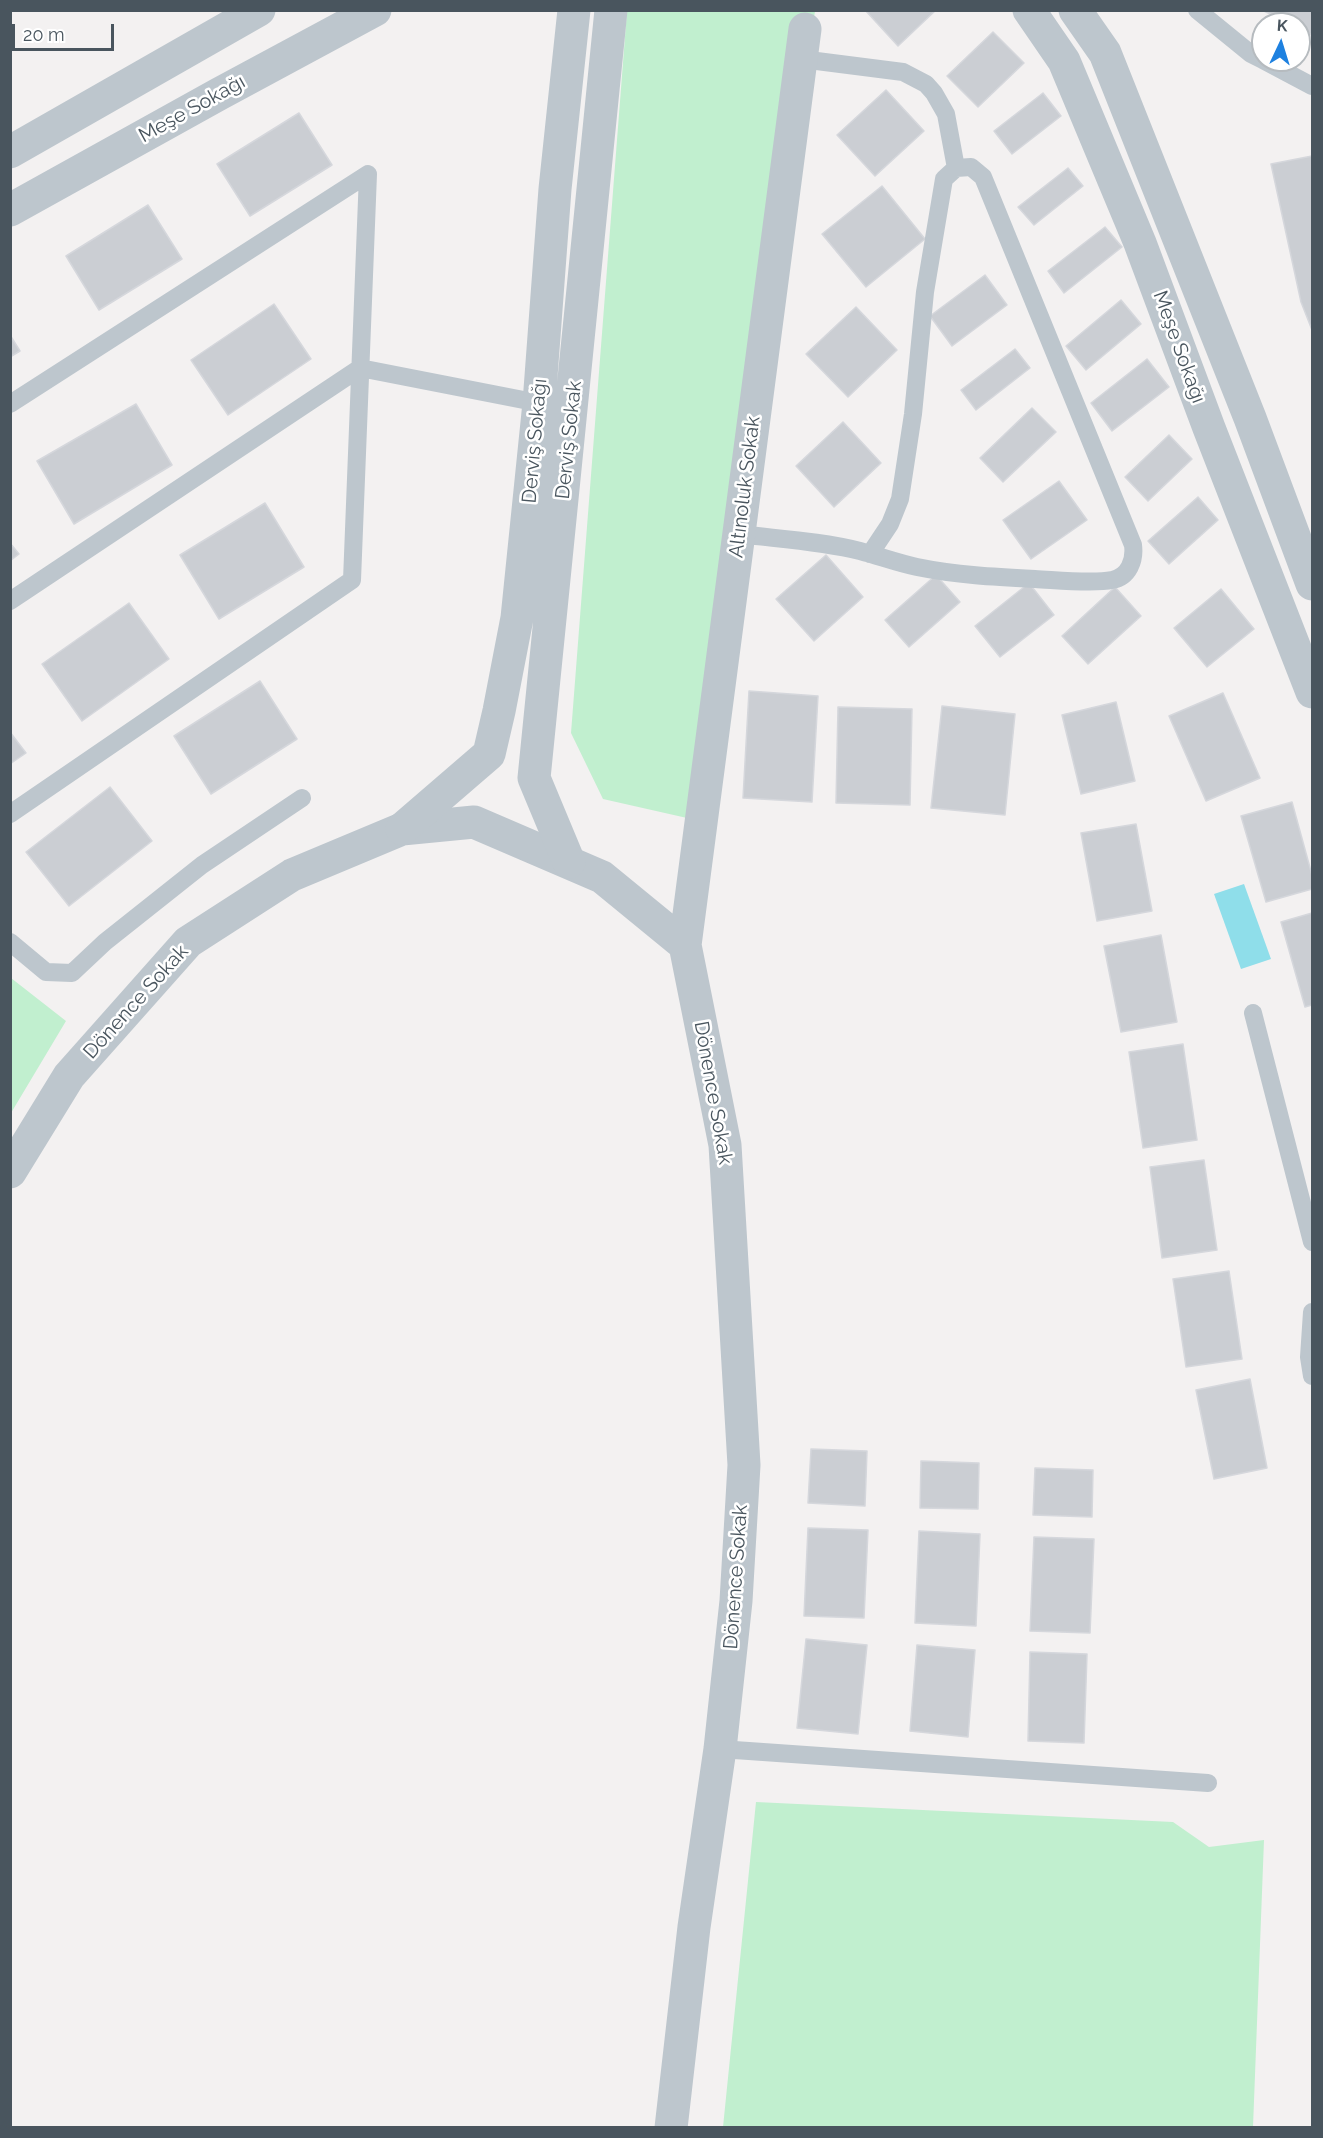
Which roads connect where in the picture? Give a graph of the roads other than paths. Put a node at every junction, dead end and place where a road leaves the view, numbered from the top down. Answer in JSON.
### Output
{"nodes":[{"id":1,"x":259,"y":10,"type":"edge"},
{"id":2,"x":375,"y":10,"type":"edge"},
{"id":3,"x":574,"y":10,"type":"edge"},
{"id":4,"x":611,"y":10,"type":"edge"},
{"id":5,"x":1029,"y":10,"type":"edge"},
{"id":6,"x":1075,"y":10,"type":"edge"},
{"id":7,"x":1197,"y":10,"type":"edge"},
{"id":8,"x":803,"y":44,"type":"joint"},
{"id":9,"x":1251,"y":54,"type":"edge"},
{"id":10,"x":1286,"y":72,"type":"edge"},
{"id":11,"x":1312,"y":86,"type":"edge"},
{"id":12,"x":10,"y":152,"type":"edge"},
{"id":13,"x":956,"y":168,"type":"junction"},
{"id":14,"x":10,"y":210,"type":"edge"},
{"id":15,"x":360,"y":368,"type":"junction"},
{"id":16,"x":539,"y":403,"type":"junction"},
{"id":17,"x":10,"y":404,"type":"edge"},
{"id":18,"x":739,"y":534,"type":"junction"},
{"id":19,"x":870,"y":554,"type":"junction"},
{"id":20,"x":1312,"y":584,"type":"edge"},
{"id":21,"x":10,"y":601,"type":"edge"},
{"id":22,"x":1312,"y":692,"type":"edge"},
{"id":23,"x":302,"y":798,"type":"dead end"},
{"id":24,"x":10,"y":814,"type":"edge"},
{"id":25,"x":402,"y":829,"type":"junction"},
{"id":26,"x":569,"y":862,"type":"junction"},
{"id":27,"x":10,"y":942,"type":"edge"},
{"id":28,"x":685,"y":945,"type":"junction"},
{"id":29,"x":1253,"y":1013,"type":"dead end"},
{"id":30,"x":10,"y":1172,"type":"edge"},
{"id":31,"x":1312,"y":1242,"type":"edge"},
{"id":32,"x":1312,"y":1312,"type":"edge"},
{"id":33,"x":1312,"y":1376,"type":"edge"},
{"id":34,"x":720,"y":1749,"type":"junction"},
{"id":35,"x":1208,"y":1783,"type":"dead end"},
{"id":36,"x":671,"y":2127,"type":"edge"}],
"edges":[{"from":1,"to":12,"type":"street"},
{"from":2,"to":14,"type":"street","name":"Meşe Sokağı"},
{"from":3,"to":16,"type":"street","name":"Derviş Sokağı"},
{"from":4,"to":26,"type":"street","name":"Derviş Sokak"},
{"from":5,"to":22,"type":"street","name":"Meşe Sokağı"},
{"from":6,"to":20,"type":"street","name":"Meşe Sokağı"},
{"from":7,"to":9,"type":"lane"},
{"from":8,"to":13,"type":"lane"},
{"from":8,"to":18,"type":"street","name":"Altınoluk Sokak"},
{"from":10,"to":11,"type":"lane"},
{"from":13,"to":19,"type":"lane"},
{"from":13,"to":19,"type":"lane"},
{"from":15,"to":16,"type":"lane"},
{"from":15,"to":17,"type":"lane"},
{"from":15,"to":21,"type":"lane"},
{"from":15,"to":24,"type":"lane"},
{"from":16,"to":25,"type":"street","name":"Derviş Sokağı"},
{"from":18,"to":19,"type":"lane"},
{"from":18,"to":28,"type":"street","name":"Altınoluk Sokak"},
{"from":23,"to":27,"type":"lane"},
{"from":25,"to":26,"type":"street","name":"Dönence Sokak"},
{"from":25,"to":30,"type":"street","name":"Dönence Sokak"},
{"from":26,"to":28,"type":"street","name":"Dönence Sokak"},
{"from":28,"to":34,"type":"street","name":"Dönence Sokak"},
{"from":29,"to":31,"type":"lane"},
{"from":32,"to":33,"type":"lane"},
{"from":34,"to":35,"type":"lane"},
{"from":34,"to":36,"type":"street","name":"Dönence Sokak"}]}
